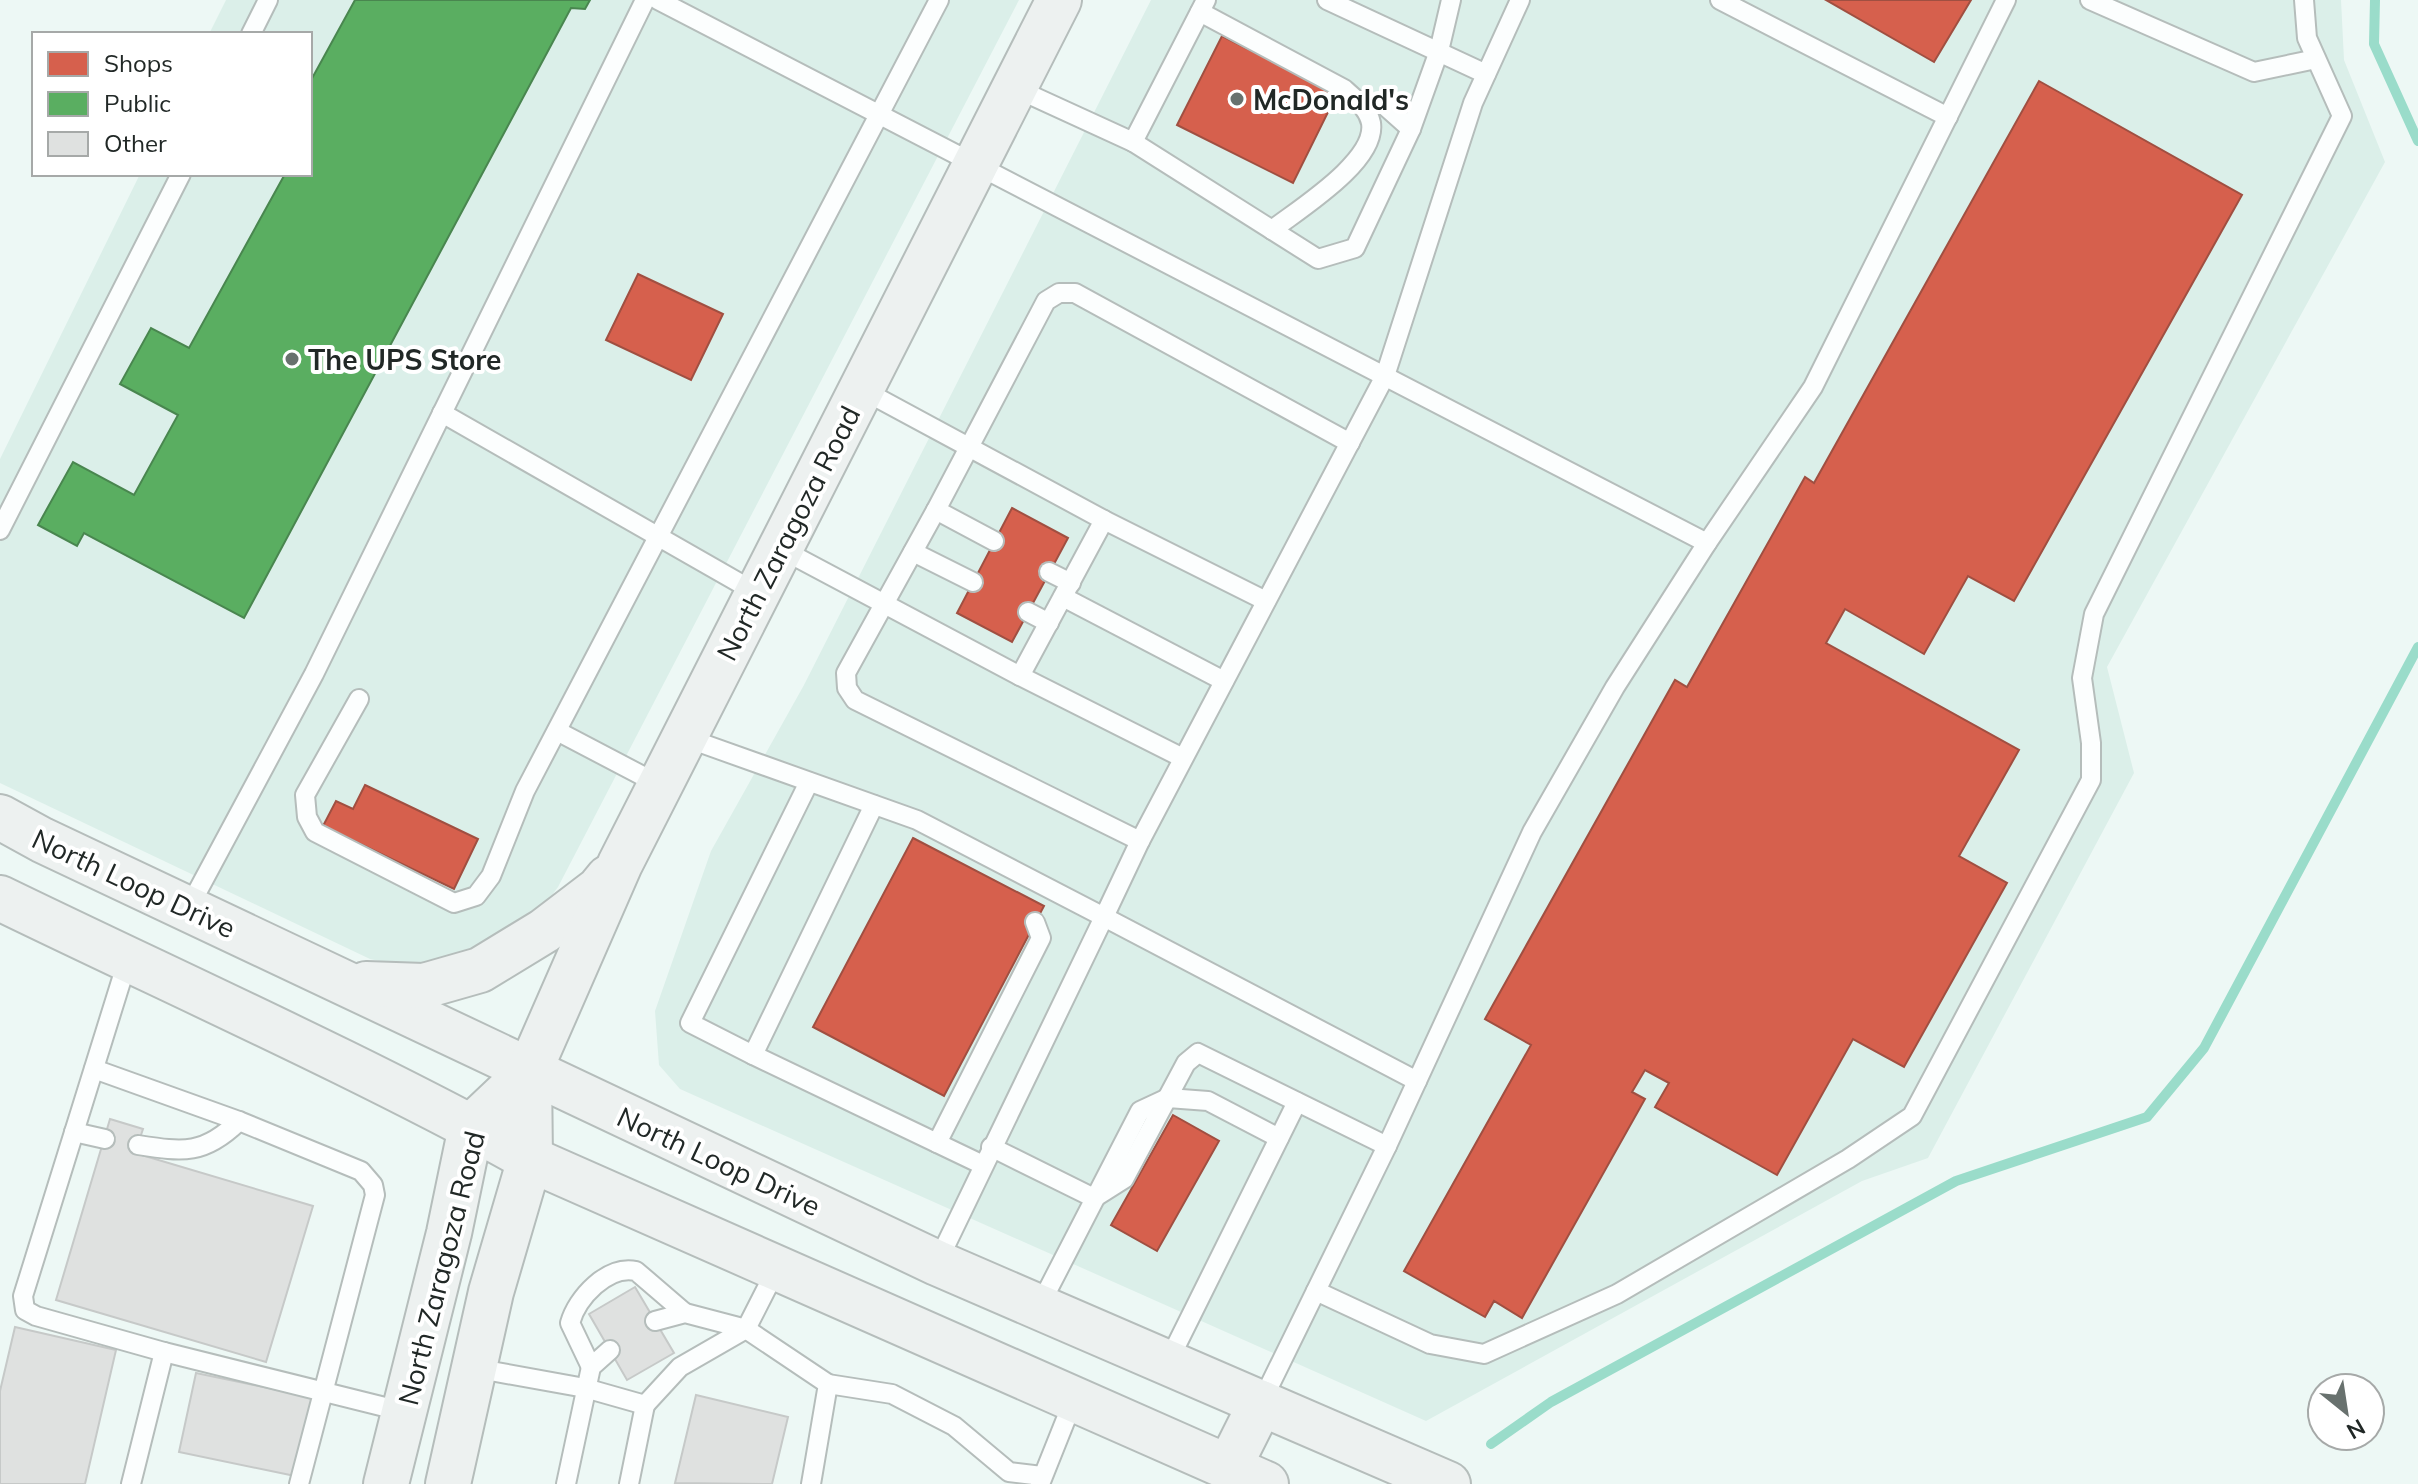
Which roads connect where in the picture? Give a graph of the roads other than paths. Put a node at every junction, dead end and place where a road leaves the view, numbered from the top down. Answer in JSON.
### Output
{"nodes":[{"id":1,"x":268,"y":0,"type":"edge"},
{"id":2,"x":645,"y":0,"type":"edge"},
{"id":3,"x":658,"y":0,"type":"edge"},
{"id":4,"x":939,"y":0,"type":"edge"},
{"id":5,"x":1059,"y":0,"type":"edge"},
{"id":6,"x":1327,"y":0,"type":"edge"},
{"id":7,"x":1451,"y":0,"type":"edge"},
{"id":8,"x":1520,"y":0,"type":"edge"},
{"id":9,"x":1720,"y":0,"type":"edge"},
{"id":10,"x":2006,"y":0,"type":"edge"},
{"id":11,"x":2090,"y":0,"type":"edge"},
{"id":12,"x":2304,"y":0,"type":"edge"},
{"id":13,"x":1203,"y":6,"type":"edge"},
{"id":14,"x":252,"y":32,"type":"edge"},
{"id":15,"x":1439,"y":51,"type":"junction"},
{"id":16,"x":2316,"y":59,"type":"junction"},
{"id":17,"x":1486,"y":74,"type":"junction"},
{"id":18,"x":1013,"y":87,"type":"junction"},
{"id":19,"x":1362,"y":105,"type":"junction"},
{"id":20,"x":881,"y":115,"type":"junction"},
{"id":21,"x":1948,"y":117,"type":"junction"},
{"id":22,"x":1411,"y":129,"type":"junction"},
{"id":23,"x":1133,"y":142,"type":"junction"},
{"id":24,"x":974,"y":163,"type":"junction"},
{"id":25,"x":180,"y":176,"type":"edge"},
{"id":26,"x":1272,"y":230,"type":"junction"},
{"id":27,"x":1385,"y":376,"type":"junction"},
{"id":28,"x":861,"y":389,"type":"junction"},
{"id":29,"x":442,"y":413,"type":"junction"},
{"id":30,"x":1350,"y":443,"type":"junction"},
{"id":31,"x":970,"y":447,"type":"junction"},
{"id":32,"x":936,"y":510,"type":"junction"},
{"id":33,"x":1104,"y":520,"type":"junction"},
{"id":34,"x":0,"y":530,"type":"edge"},
{"id":35,"x":659,"y":537,"type":"junction"},
{"id":36,"x":994,"y":541,"type":"dead end"},
{"id":37,"x":1707,"y":543,"type":"junction"},
{"id":38,"x":781,"y":549,"type":"junction"},
{"id":39,"x":913,"y":552,"type":"junction"},
{"id":40,"x":1049,"y":572,"type":"dead end"},
{"id":41,"x":973,"y":582,"type":"dead end"},
{"id":42,"x":1067,"y":590,"type":"junction"},
{"id":43,"x":757,"y":593,"type":"junction"},
{"id":44,"x":1266,"y":601,"type":"junction"},
{"id":45,"x":885,"y":602,"type":"junction"},
{"id":46,"x":1028,"y":612,"type":"dead end"},
{"id":47,"x":1049,"y":623,"type":"junction"},
{"id":48,"x":1020,"y":676,"type":"junction"},
{"id":49,"x":1224,"y":681,"type":"junction"},
{"id":50,"x":359,"y":699,"type":"dead end"},
{"id":51,"x":557,"y":731,"type":"junction"},
{"id":52,"x":684,"y":737,"type":"junction"},
{"id":53,"x":1183,"y":758,"type":"junction"},
{"id":54,"x":809,"y":782,"type":"junction"},
{"id":55,"x":660,"y":785,"type":"junction"},
{"id":56,"x":874,"y":805,"type":"junction"},
{"id":57,"x":0,"y":817,"type":"edge"},
{"id":58,"x":1140,"y":841,"type":"junction"},
{"id":59,"x":620,"y":864,"type":"junction"},
{"id":60,"x":1019,"y":873,"type":"junction"},
{"id":61,"x":1026,"y":897,"type":"dead end"},
{"id":62,"x":0,"y":898,"type":"edge"},
{"id":63,"x":188,"y":909,"type":"junction"},
{"id":64,"x":1104,"y":917,"type":"junction"},
{"id":65,"x":1035,"y":922,"type":"dead end"},
{"id":66,"x":129,"y":958,"type":"junction"},
{"id":67,"x":347,"y":983,"type":"junction"},
{"id":68,"x":753,"y":1055,"type":"junction"},
{"id":69,"x":94,"y":1069,"type":"junction"},
{"id":70,"x":529,"y":1072,"type":"junction"},
{"id":71,"x":1417,"y":1081,"type":"junction"},
{"id":72,"x":1168,"y":1098,"type":"junction"},
{"id":73,"x":1297,"y":1102,"type":"junction"},
{"id":74,"x":239,"y":1121,"type":"junction"},
{"id":75,"x":471,"y":1127,"type":"junction"},
{"id":76,"x":74,"y":1132,"type":"junction"},
{"id":77,"x":1279,"y":1138,"type":"junction"},
{"id":78,"x":105,"y":1139,"type":"dead end"},
{"id":79,"x":937,"y":1143,"type":"junction"},
{"id":80,"x":138,"y":1145,"type":"dead end"},
{"id":81,"x":1387,"y":1146,"type":"junction"},
{"id":82,"x":991,"y":1147,"type":"junction"},
{"id":83,"x":530,"y":1159,"type":"junction"},
{"id":84,"x":983,"y":1165,"type":"junction"},
{"id":85,"x":1094,"y":1198,"type":"junction"},
{"id":86,"x":937,"y":1263,"type":"junction"},
{"id":87,"x":777,"y":1268,"type":"junction"},
{"id":88,"x":1316,"y":1291,"type":"junction"},
{"id":89,"x":1039,"y":1307,"type":"junction"},
{"id":90,"x":685,"y":1313,"type":"junction"},
{"id":91,"x":655,"y":1321,"type":"dead end"},
{"id":92,"x":746,"y":1329,"type":"junction"},
{"id":93,"x":610,"y":1350,"type":"dead end"},
{"id":94,"x":164,"y":1352,"type":"junction"},
{"id":95,"x":1168,"y":1362,"type":"junction"},
{"id":96,"x":591,"y":1367,"type":"junction"},
{"id":97,"x":474,"y":1368,"type":"junction"},
{"id":98,"x":828,"y":1384,"type":"junction"},
{"id":99,"x":585,"y":1388,"type":"junction"},
{"id":100,"x":323,"y":1393,"type":"junction"},
{"id":101,"x":1074,"y":1399,"type":"junction"},
{"id":102,"x":1261,"y":1403,"type":"junction"},
{"id":103,"x":645,"y":1405,"type":"junction"},
{"id":104,"x":405,"y":1412,"type":"junction"},
{"id":105,"x":1248,"y":1475,"type":"edge"},
{"id":106,"x":1003,"y":1478,"type":"edge"},
{"id":107,"x":1041,"y":1480,"type":"edge"},
{"id":108,"x":131,"y":1484,"type":"edge"},
{"id":109,"x":299,"y":1484,"type":"edge"},
{"id":110,"x":386,"y":1484,"type":"edge"},
{"id":111,"x":448,"y":1484,"type":"edge"},
{"id":112,"x":566,"y":1484,"type":"edge"},
{"id":113,"x":629,"y":1484,"type":"edge"},
{"id":114,"x":811,"y":1484,"type":"edge"},
{"id":115,"x":1448,"y":1484,"type":"edge"}],
"edges":[{"from":1,"to":14,"type":"lane"},
{"from":2,"to":29,"type":"lane"},
{"from":3,"to":20,"type":"lane"},
{"from":4,"to":20,"type":"lane"},
{"from":5,"to":18,"type":"main road","name":"North Zaragoza Road"},
{"from":6,"to":15,"type":"lane"},
{"from":7,"to":15,"type":"lane"},
{"from":8,"to":17,"type":"lane"},
{"from":9,"to":21,"type":"lane"},
{"from":10,"to":21,"type":"lane"},
{"from":11,"to":16,"type":"lane"},
{"from":12,"to":16,"type":"lane"},
{"from":13,"to":19,"type":"lane"},
{"from":13,"to":23,"type":"lane"},
{"from":15,"to":17,"type":"lane"},
{"from":15,"to":22,"type":"lane"},
{"from":16,"to":88,"type":"lane"},
{"from":17,"to":27,"type":"lane"},
{"from":18,"to":23,"type":"lane"},
{"from":18,"to":24,"type":"main road","name":"North Zaragoza Road"},
{"from":19,"to":22,"type":"lane"},
{"from":19,"to":26,"type":"lane"},
{"from":20,"to":24,"type":"lane"},
{"from":20,"to":35,"type":"lane"},
{"from":21,"to":37,"type":"lane"},
{"from":22,"to":26,"type":"lane"},
{"from":23,"to":26,"type":"lane"},
{"from":24,"to":27,"type":"lane"},
{"from":24,"to":28,"type":"main road","name":"North Zaragoza Road"},
{"from":25,"to":34,"type":"lane"},
{"from":27,"to":30,"type":"lane"},
{"from":27,"to":37,"type":"lane"},
{"from":28,"to":31,"type":"lane"},
{"from":28,"to":38,"type":"main road","name":"North Zaragoza Road"},
{"from":29,"to":35,"type":"lane"},
{"from":29,"to":63,"type":"lane"},
{"from":30,"to":31,"type":"lane"},
{"from":30,"to":44,"type":"lane"},
{"from":31,"to":32,"type":"lane"},
{"from":31,"to":33,"type":"lane"},
{"from":32,"to":36,"type":"lane"},
{"from":32,"to":39,"type":"lane"},
{"from":33,"to":42,"type":"lane"},
{"from":33,"to":44,"type":"lane"},
{"from":35,"to":43,"type":"lane"},
{"from":35,"to":51,"type":"lane"},
{"from":37,"to":71,"type":"lane"},
{"from":38,"to":43,"type":"main road","name":"North Zaragoza Road"},
{"from":38,"to":45,"type":"lane"},
{"from":39,"to":41,"type":"lane"},
{"from":39,"to":45,"type":"lane"},
{"from":40,"to":42,"type":"lane"},
{"from":42,"to":47,"type":"lane"},
{"from":42,"to":49,"type":"lane"},
{"from":43,"to":52,"type":"main road","name":"North Zaragoza Road"},
{"from":44,"to":49,"type":"lane"},
{"from":45,"to":48,"type":"lane"},
{"from":45,"to":58,"type":"lane"},
{"from":46,"to":47,"type":"lane"},
{"from":47,"to":48,"type":"lane"},
{"from":48,"to":53,"type":"lane"},
{"from":49,"to":53,"type":"lane"},
{"from":50,"to":51,"type":"lane"},
{"from":51,"to":55,"type":"lane"},
{"from":52,"to":54,"type":"lane"},
{"from":52,"to":55,"type":"main road","name":"North Zaragoza Road"},
{"from":53,"to":58,"type":"lane"},
{"from":54,"to":56,"type":"lane"},
{"from":54,"to":68,"type":"lane"},
{"from":55,"to":59,"type":"main road","name":"North Zaragoza Road"},
{"from":56,"to":60,"type":"lane"},
{"from":56,"to":68,"type":"lane"},
{"from":57,"to":63,"type":"main road","name":"North Loop Drive"},
{"from":58,"to":64,"type":"lane"},
{"from":59,"to":67,"type":"main road"},
{"from":59,"to":70,"type":"main road","name":"North Zaragoza Road"},
{"from":60,"to":61,"type":"lane"},
{"from":60,"to":64,"type":"lane"},
{"from":62,"to":66,"type":"main road"},
{"from":63,"to":67,"type":"main road","name":"North Loop Drive"},
{"from":64,"to":71,"type":"lane"},
{"from":64,"to":82,"type":"lane"},
{"from":65,"to":79,"type":"lane"},
{"from":66,"to":69,"type":"lane"},
{"from":66,"to":75,"type":"main road"},
{"from":67,"to":70,"type":"main road","name":"North Loop Drive"},
{"from":68,"to":79,"type":"lane"},
{"from":69,"to":74,"type":"lane"},
{"from":69,"to":76,"type":"lane"},
{"from":70,"to":75,"type":"main road","name":"North Zaragoza Road"},
{"from":70,"to":83,"type":"main road","name":"North Zaragoza Road"},
{"from":70,"to":86,"type":"main road","name":"North Loop Drive"},
{"from":71,"to":81,"type":"lane"},
{"from":72,"to":73,"type":"lane"},
{"from":72,"to":77,"type":"lane"},
{"from":72,"to":85,"type":"lane"},
{"from":73,"to":77,"type":"lane"},
{"from":73,"to":81,"type":"lane"},
{"from":74,"to":80,"type":"lane"},
{"from":74,"to":100,"type":"lane"},
{"from":75,"to":83,"type":"main road"},
{"from":75,"to":104,"type":"main road","name":"North Zaragoza Road"},
{"from":76,"to":78,"type":"lane"},
{"from":76,"to":94,"type":"lane"},
{"from":77,"to":95,"type":"lane"},
{"from":79,"to":84,"type":"lane"},
{"from":81,"to":88,"type":"lane"},
{"from":82,"to":84,"type":"lane"},
{"from":82,"to":85,"type":"lane"},
{"from":83,"to":87,"type":"main road"},
{"from":83,"to":97,"type":"main road","name":"North Zaragoza Road"},
{"from":84,"to":86,"type":"lane"},
{"from":85,"to":89,"type":"lane"},
{"from":86,"to":89,"type":"main road","name":"North Loop Drive"},
{"from":87,"to":92,"type":"lane"},
{"from":87,"to":101,"type":"main road"},
{"from":88,"to":102,"type":"lane"},
{"from":89,"to":95,"type":"main road","name":"North Loop Drive"},
{"from":90,"to":91,"type":"lane"},
{"from":90,"to":92,"type":"lane"},
{"from":90,"to":96,"type":"lane"},
{"from":92,"to":98,"type":"lane"},
{"from":92,"to":103,"type":"lane"},
{"from":93,"to":96,"type":"lane"},
{"from":94,"to":100,"type":"lane"},
{"from":94,"to":108,"type":"lane"},
{"from":95,"to":102,"type":"main road","name":"North Loop Drive"},
{"from":96,"to":99,"type":"lane"},
{"from":97,"to":99,"type":"lane"},
{"from":97,"to":111,"type":"main road","name":"North Zaragoza Road"},
{"from":98,"to":106,"type":"lane"},
{"from":98,"to":114,"type":"lane"},
{"from":99,"to":103,"type":"lane"},
{"from":99,"to":112,"type":"lane"},
{"from":100,"to":104,"type":"lane"},
{"from":100,"to":109,"type":"lane"},
{"from":101,"to":105,"type":"main road"},
{"from":101,"to":107,"type":"lane"},
{"from":102,"to":105,"type":"main road"},
{"from":102,"to":115,"type":"main road","name":"North Loop Drive"},
{"from":103,"to":113,"type":"lane"},
{"from":104,"to":110,"type":"main road","name":"North Zaragoza Road"},
{"from":106,"to":107,"type":"lane"}]}
